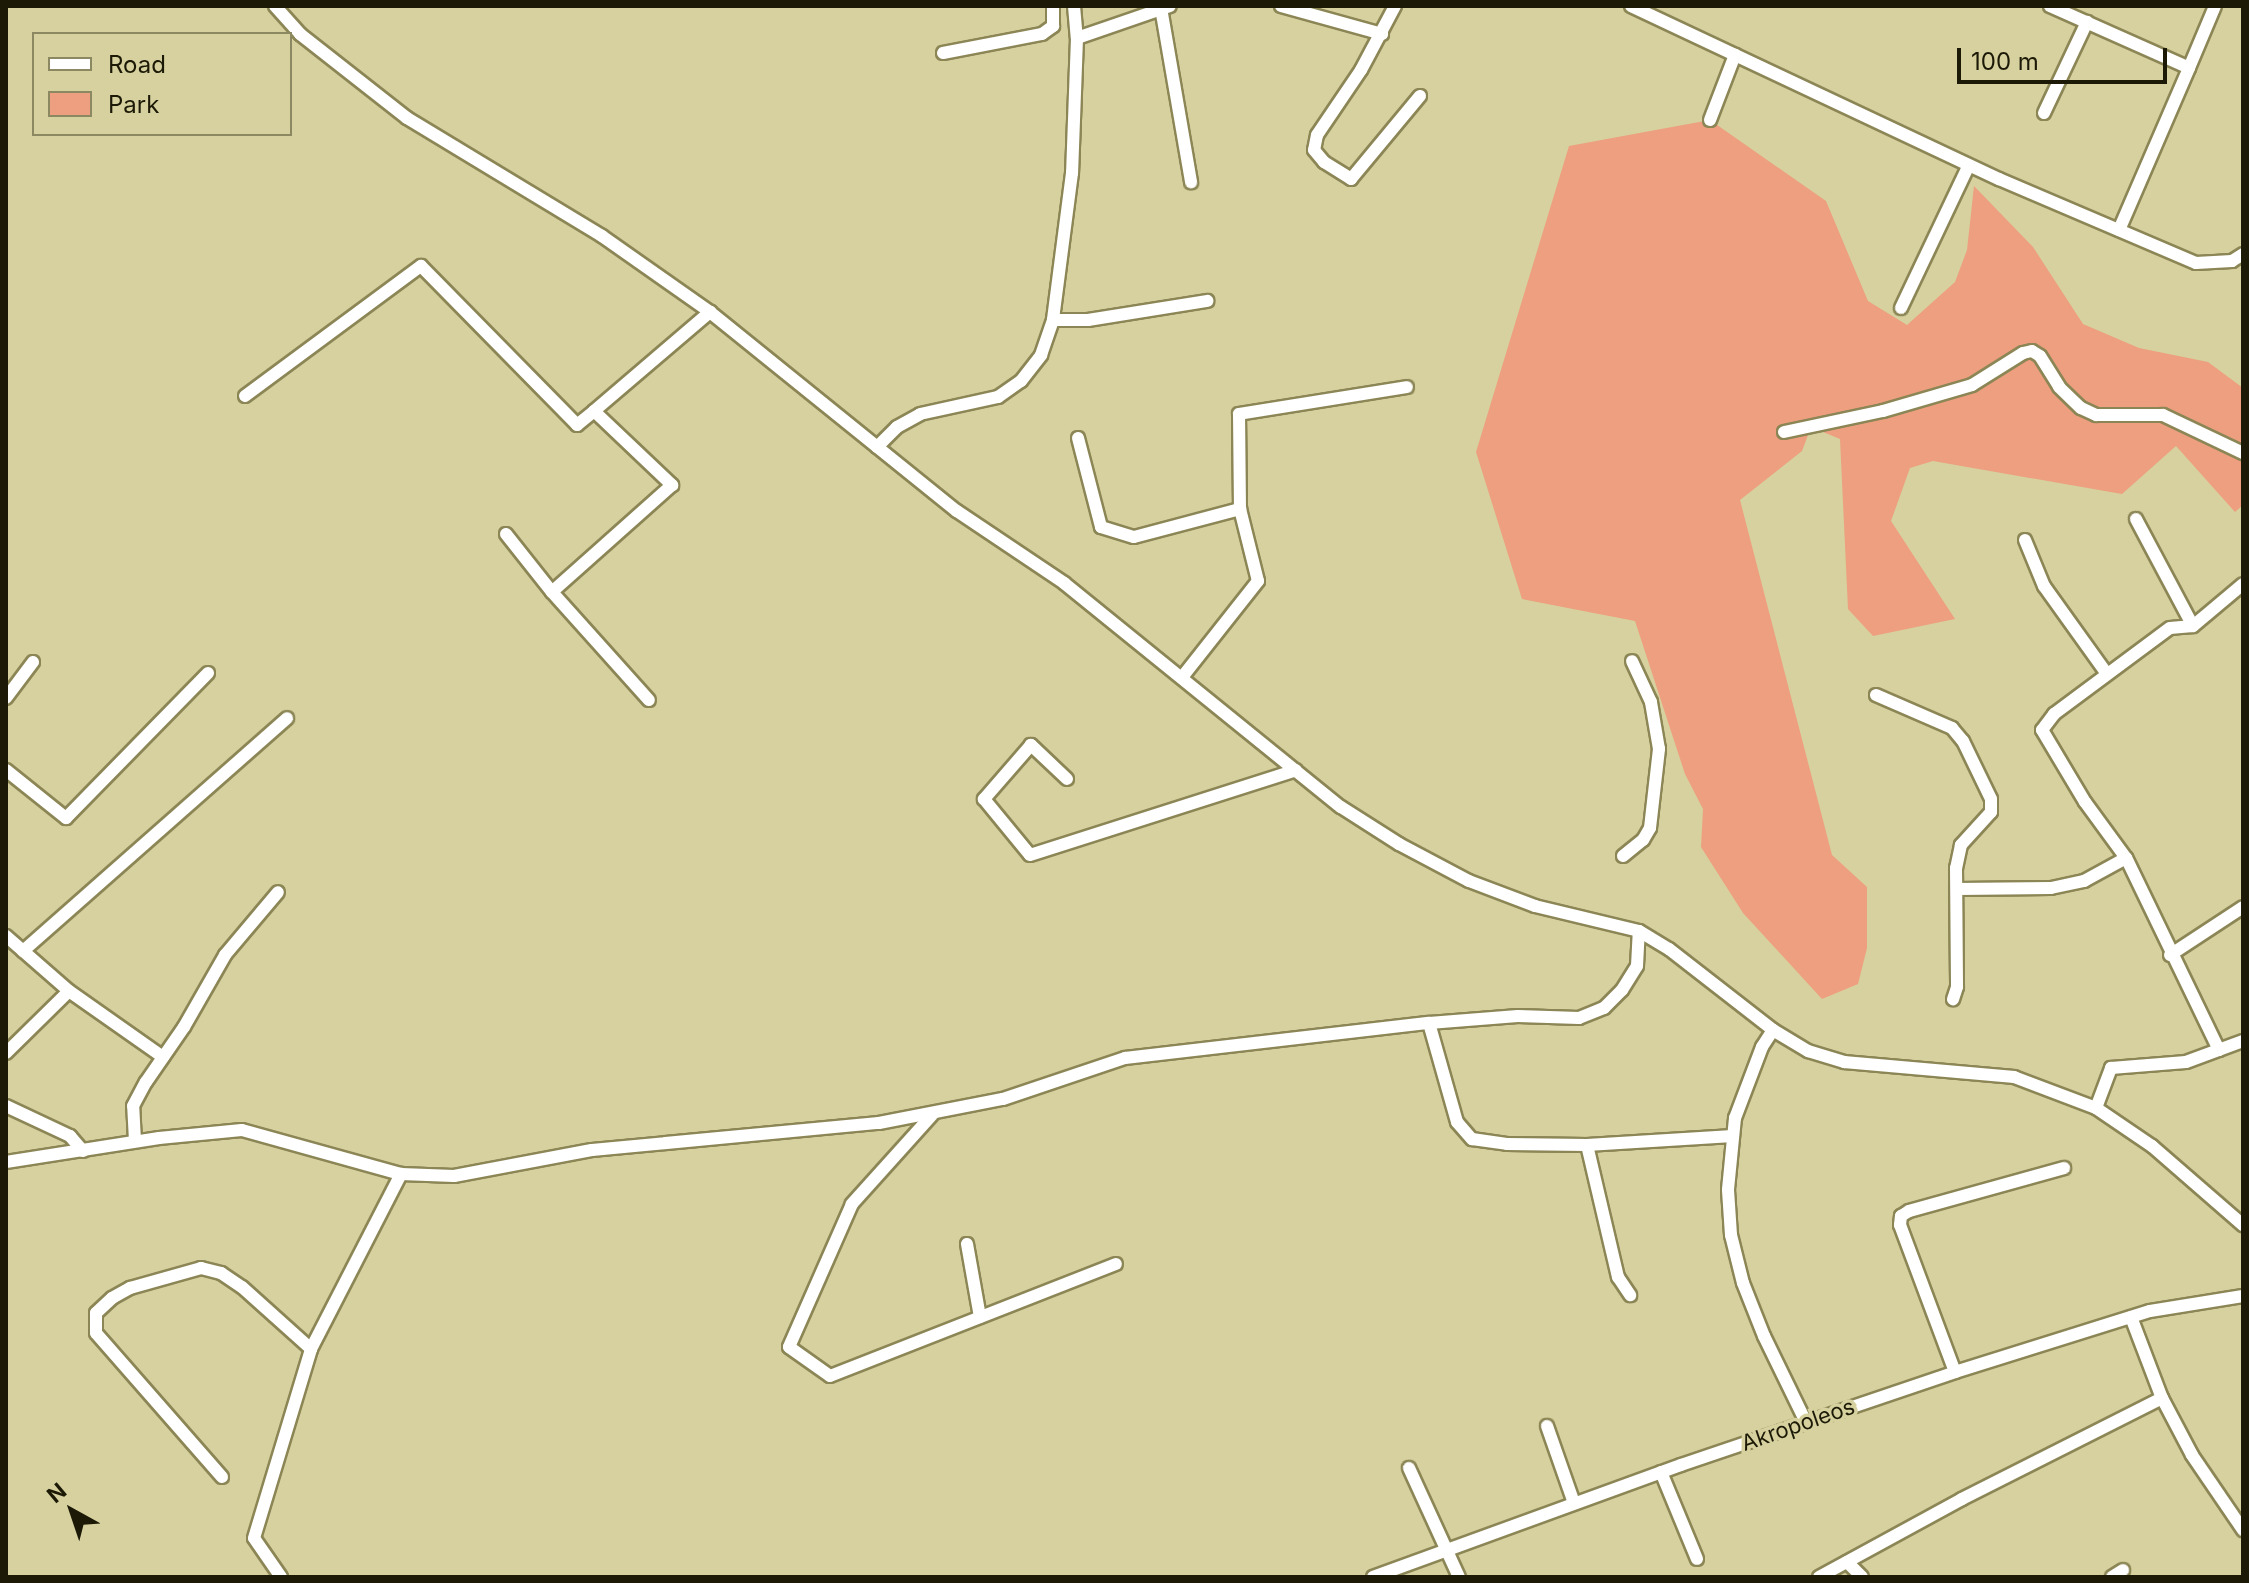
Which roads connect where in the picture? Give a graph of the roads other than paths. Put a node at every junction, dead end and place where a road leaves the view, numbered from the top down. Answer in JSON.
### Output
{"nodes":[{"id":1,"x":275,"y":6,"type":"edge"},
{"id":2,"x":1053,"y":6,"type":"edge"},
{"id":3,"x":1074,"y":6,"type":"edge"},
{"id":4,"x":1281,"y":6,"type":"edge"},
{"id":5,"x":1395,"y":6,"type":"edge"},
{"id":6,"x":1631,"y":6,"type":"edge"},
{"id":7,"x":2050,"y":6,"type":"edge"},
{"id":8,"x":2215,"y":6,"type":"edge"},
{"id":9,"x":1166,"y":7,"type":"edge"},
{"id":10,"x":1664,"y":12,"type":"edge"},
{"id":11,"x":2087,"y":22,"type":"junction"},
{"id":12,"x":1382,"y":34,"type":"junction"},
{"id":13,"x":1077,"y":38,"type":"junction"},
{"id":14,"x":943,"y":53,"type":"dead end"},
{"id":15,"x":1735,"y":55,"type":"junction"},
{"id":16,"x":2189,"y":68,"type":"junction"},
{"id":17,"x":1420,"y":96,"type":"dead end"},
{"id":18,"x":2044,"y":113,"type":"dead end"},
{"id":19,"x":1710,"y":120,"type":"dead end"},
{"id":20,"x":1969,"y":165,"type":"junction"},
{"id":21,"x":1191,"y":182,"type":"dead end"},
{"id":22,"x":2119,"y":230,"type":"junction"},
{"id":23,"x":2243,"y":254,"type":"edge"},
{"id":24,"x":1207,"y":301,"type":"dead end"},
{"id":25,"x":1901,"y":308,"type":"dead end"},
{"id":26,"x":710,"y":312,"type":"junction"},
{"id":27,"x":1053,"y":320,"type":"junction"},
{"id":28,"x":1407,"y":387,"type":"dead end"},
{"id":29,"x":245,"y":396,"type":"dead end"},
{"id":30,"x":594,"y":411,"type":"junction"},
{"id":31,"x":1784,"y":432,"type":"dead end"},
{"id":32,"x":1078,"y":438,"type":"dead end"},
{"id":33,"x":877,"y":447,"type":"junction"},
{"id":34,"x":2243,"y":453,"type":"edge"},
{"id":35,"x":1240,"y":509,"type":"junction"},
{"id":36,"x":2136,"y":519,"type":"dead end"},
{"id":37,"x":506,"y":534,"type":"dead end"},
{"id":38,"x":2025,"y":540,"type":"dead end"},
{"id":39,"x":2243,"y":584,"type":"edge"},
{"id":40,"x":552,"y":592,"type":"junction"},
{"id":41,"x":2193,"y":626,"type":"junction"},
{"id":42,"x":1632,"y":661,"type":"dead end"},
{"id":43,"x":33,"y":662,"type":"dead end"},
{"id":44,"x":208,"y":673,"type":"dead end"},
{"id":45,"x":2107,"y":674,"type":"junction"},
{"id":46,"x":1183,"y":676,"type":"junction"},
{"id":47,"x":1876,"y":695,"type":"dead end"},
{"id":48,"x":6,"y":698,"type":"edge"},
{"id":49,"x":649,"y":700,"type":"dead end"},
{"id":50,"x":287,"y":718,"type":"dead end"},
{"id":51,"x":6,"y":770,"type":"edge"},
{"id":52,"x":1296,"y":770,"type":"junction"},
{"id":53,"x":1067,"y":779,"type":"dead end"},
{"id":54,"x":1623,"y":856,"type":"dead end"},
{"id":55,"x":2126,"y":858,"type":"junction"},
{"id":56,"x":1957,"y":889,"type":"junction"},
{"id":57,"x":278,"y":892,"type":"dead end"},
{"id":58,"x":2243,"y":907,"type":"edge"},
{"id":59,"x":1639,"y":931,"type":"junction"},
{"id":60,"x":6,"y":936,"type":"edge"},
{"id":61,"x":23,"y":951,"type":"junction"},
{"id":62,"x":2170,"y":955,"type":"junction"},
{"id":63,"x":69,"y":991,"type":"junction"},
{"id":64,"x":1953,"y":999,"type":"dead end"},
{"id":65,"x":1429,"y":1023,"type":"junction"},
{"id":66,"x":1773,"y":1030,"type":"junction"},
{"id":67,"x":2243,"y":1041,"type":"edge"},
{"id":68,"x":2219,"y":1050,"type":"junction"},
{"id":69,"x":6,"y":1053,"type":"edge"},
{"id":70,"x":163,"y":1057,"type":"junction"},
{"id":71,"x":6,"y":1106,"type":"edge"},
{"id":72,"x":2096,"y":1108,"type":"junction"},
{"id":73,"x":932,"y":1115,"type":"junction"},
{"id":74,"x":1733,"y":1136,"type":"junction"},
{"id":75,"x":135,"y":1141,"type":"junction"},
{"id":76,"x":1587,"y":1145,"type":"junction"},
{"id":77,"x":83,"y":1151,"type":"junction"},
{"id":78,"x":6,"y":1162,"type":"edge"},
{"id":79,"x":2064,"y":1168,"type":"dead end"},
{"id":80,"x":401,"y":1174,"type":"junction"},
{"id":81,"x":2243,"y":1225,"type":"edge"},
{"id":82,"x":967,"y":1244,"type":"dead end"},
{"id":83,"x":1116,"y":1264,"type":"dead end"},
{"id":84,"x":2243,"y":1290,"type":"edge"},
{"id":85,"x":1630,"y":1295,"type":"dead end"},
{"id":86,"x":2236,"y":1297,"type":"edge"},
{"id":87,"x":980,"y":1317,"type":"junction"},
{"id":88,"x":2131,"y":1317,"type":"junction"},
{"id":89,"x":311,"y":1349,"type":"junction"},
{"id":90,"x":1955,"y":1372,"type":"junction"},
{"id":91,"x":2162,"y":1398,"type":"junction"},
{"id":92,"x":1806,"y":1422,"type":"junction"},
{"id":93,"x":1547,"y":1426,"type":"dead end"},
{"id":94,"x":1409,"y":1468,"type":"dead end"},
{"id":95,"x":1661,"y":1472,"type":"junction"},
{"id":96,"x":222,"y":1477,"type":"dead end"},
{"id":97,"x":1574,"y":1503,"type":"junction"},
{"id":98,"x":2242,"y":1528,"type":"edge"},
{"id":99,"x":1446,"y":1549,"type":"junction"},
{"id":100,"x":1697,"y":1559,"type":"dead end"},
{"id":101,"x":1847,"y":1562,"type":"junction"},
{"id":102,"x":281,"y":1577,"type":"edge"},
{"id":103,"x":1373,"y":1577,"type":"edge"},
{"id":104,"x":1459,"y":1577,"type":"edge"},
{"id":105,"x":1819,"y":1577,"type":"edge"},
{"id":106,"x":1862,"y":1577,"type":"edge"}],
"edges":[{"from":1,"to":26,"type":"street"},
{"from":2,"to":14,"type":"street"},
{"from":3,"to":13,"type":"street"},
{"from":4,"to":12,"type":"street"},
{"from":5,"to":12,"type":"street"},
{"from":6,"to":10,"type":"street"},
{"from":7,"to":11,"type":"street"},
{"from":8,"to":16,"type":"street"},
{"from":9,"to":13,"type":"street"},
{"from":9,"to":21,"type":"street"},
{"from":10,"to":15,"type":"street"},
{"from":11,"to":16,"type":"street"},
{"from":11,"to":18,"type":"street"},
{"from":12,"to":17,"type":"street"},
{"from":13,"to":27,"type":"street"},
{"from":15,"to":19,"type":"street"},
{"from":15,"to":20,"type":"street"},
{"from":16,"to":22,"type":"street"},
{"from":20,"to":22,"type":"street"},
{"from":20,"to":25,"type":"street"},
{"from":22,"to":23,"type":"street"},
{"from":24,"to":27,"type":"street"},
{"from":26,"to":30,"type":"street"},
{"from":26,"to":33,"type":"street"},
{"from":27,"to":33,"type":"street"},
{"from":28,"to":35,"type":"street"},
{"from":29,"to":30,"type":"street"},
{"from":30,"to":40,"type":"street"},
{"from":31,"to":34,"type":"street"},
{"from":32,"to":35,"type":"street"},
{"from":33,"to":46,"type":"street"},
{"from":35,"to":46,"type":"street"},
{"from":36,"to":41,"type":"street"},
{"from":37,"to":40,"type":"street"},
{"from":38,"to":45,"type":"street"},
{"from":39,"to":41,"type":"street"},
{"from":40,"to":49,"type":"street"},
{"from":41,"to":45,"type":"street"},
{"from":42,"to":54,"type":"street"},
{"from":43,"to":48,"type":"street"},
{"from":44,"to":51,"type":"street"},
{"from":45,"to":55,"type":"street"},
{"from":46,"to":52,"type":"street"},
{"from":47,"to":56,"type":"street"},
{"from":50,"to":61,"type":"street"},
{"from":52,"to":53,"type":"street"},
{"from":52,"to":59,"type":"street"},
{"from":55,"to":56,"type":"street"},
{"from":55,"to":62,"type":"street"},
{"from":56,"to":64,"type":"street"},
{"from":57,"to":70,"type":"street"},
{"from":58,"to":62,"type":"street"},
{"from":59,"to":65,"type":"street"},
{"from":59,"to":66,"type":"street"},
{"from":60,"to":61,"type":"street"},
{"from":61,"to":63,"type":"street"},
{"from":62,"to":68,"type":"street"},
{"from":63,"to":69,"type":"street"},
{"from":63,"to":70,"type":"street"},
{"from":65,"to":73,"type":"street"},
{"from":65,"to":76,"type":"street"},
{"from":66,"to":72,"type":"street"},
{"from":66,"to":74,"type":"street"},
{"from":67,"to":68,"type":"street"},
{"from":68,"to":72,"type":"street"},
{"from":70,"to":75,"type":"street"},
{"from":71,"to":77,"type":"street"},
{"from":72,"to":81,"type":"street"},
{"from":73,"to":80,"type":"street"},
{"from":73,"to":87,"type":"street"},
{"from":74,"to":76,"type":"street"},
{"from":74,"to":92,"type":"street"},
{"from":75,"to":77,"type":"street"},
{"from":75,"to":80,"type":"street"},
{"from":76,"to":85,"type":"street"},
{"from":77,"to":78,"type":"street"},
{"from":79,"to":90,"type":"street"},
{"from":80,"to":89,"type":"street"},
{"from":82,"to":87,"type":"street"},
{"from":83,"to":87,"type":"street"},
{"from":84,"to":86,"type":"street","name":"Akropoleos"},
{"from":86,"to":88,"type":"street","name":"Akropoleos"},
{"from":88,"to":90,"type":"street","name":"Akropoleos"},
{"from":88,"to":91,"type":"street"},
{"from":89,"to":96,"type":"street"},
{"from":89,"to":102,"type":"street"},
{"from":90,"to":92,"type":"street","name":"Akropoleos"},
{"from":91,"to":98,"type":"street"},
{"from":91,"to":101,"type":"street"},
{"from":92,"to":95,"type":"street","name":"Akropoleos"},
{"from":93,"to":97,"type":"street"},
{"from":94,"to":99,"type":"street"},
{"from":95,"to":97,"type":"street","name":"Akropoleos"},
{"from":95,"to":100,"type":"street"},
{"from":97,"to":99,"type":"street","name":"Akropoleos"},
{"from":99,"to":103,"type":"street","name":"Akropoleos"},
{"from":99,"to":104,"type":"street"},
{"from":101,"to":105,"type":"street"},
{"from":101,"to":106,"type":"street"}]}
